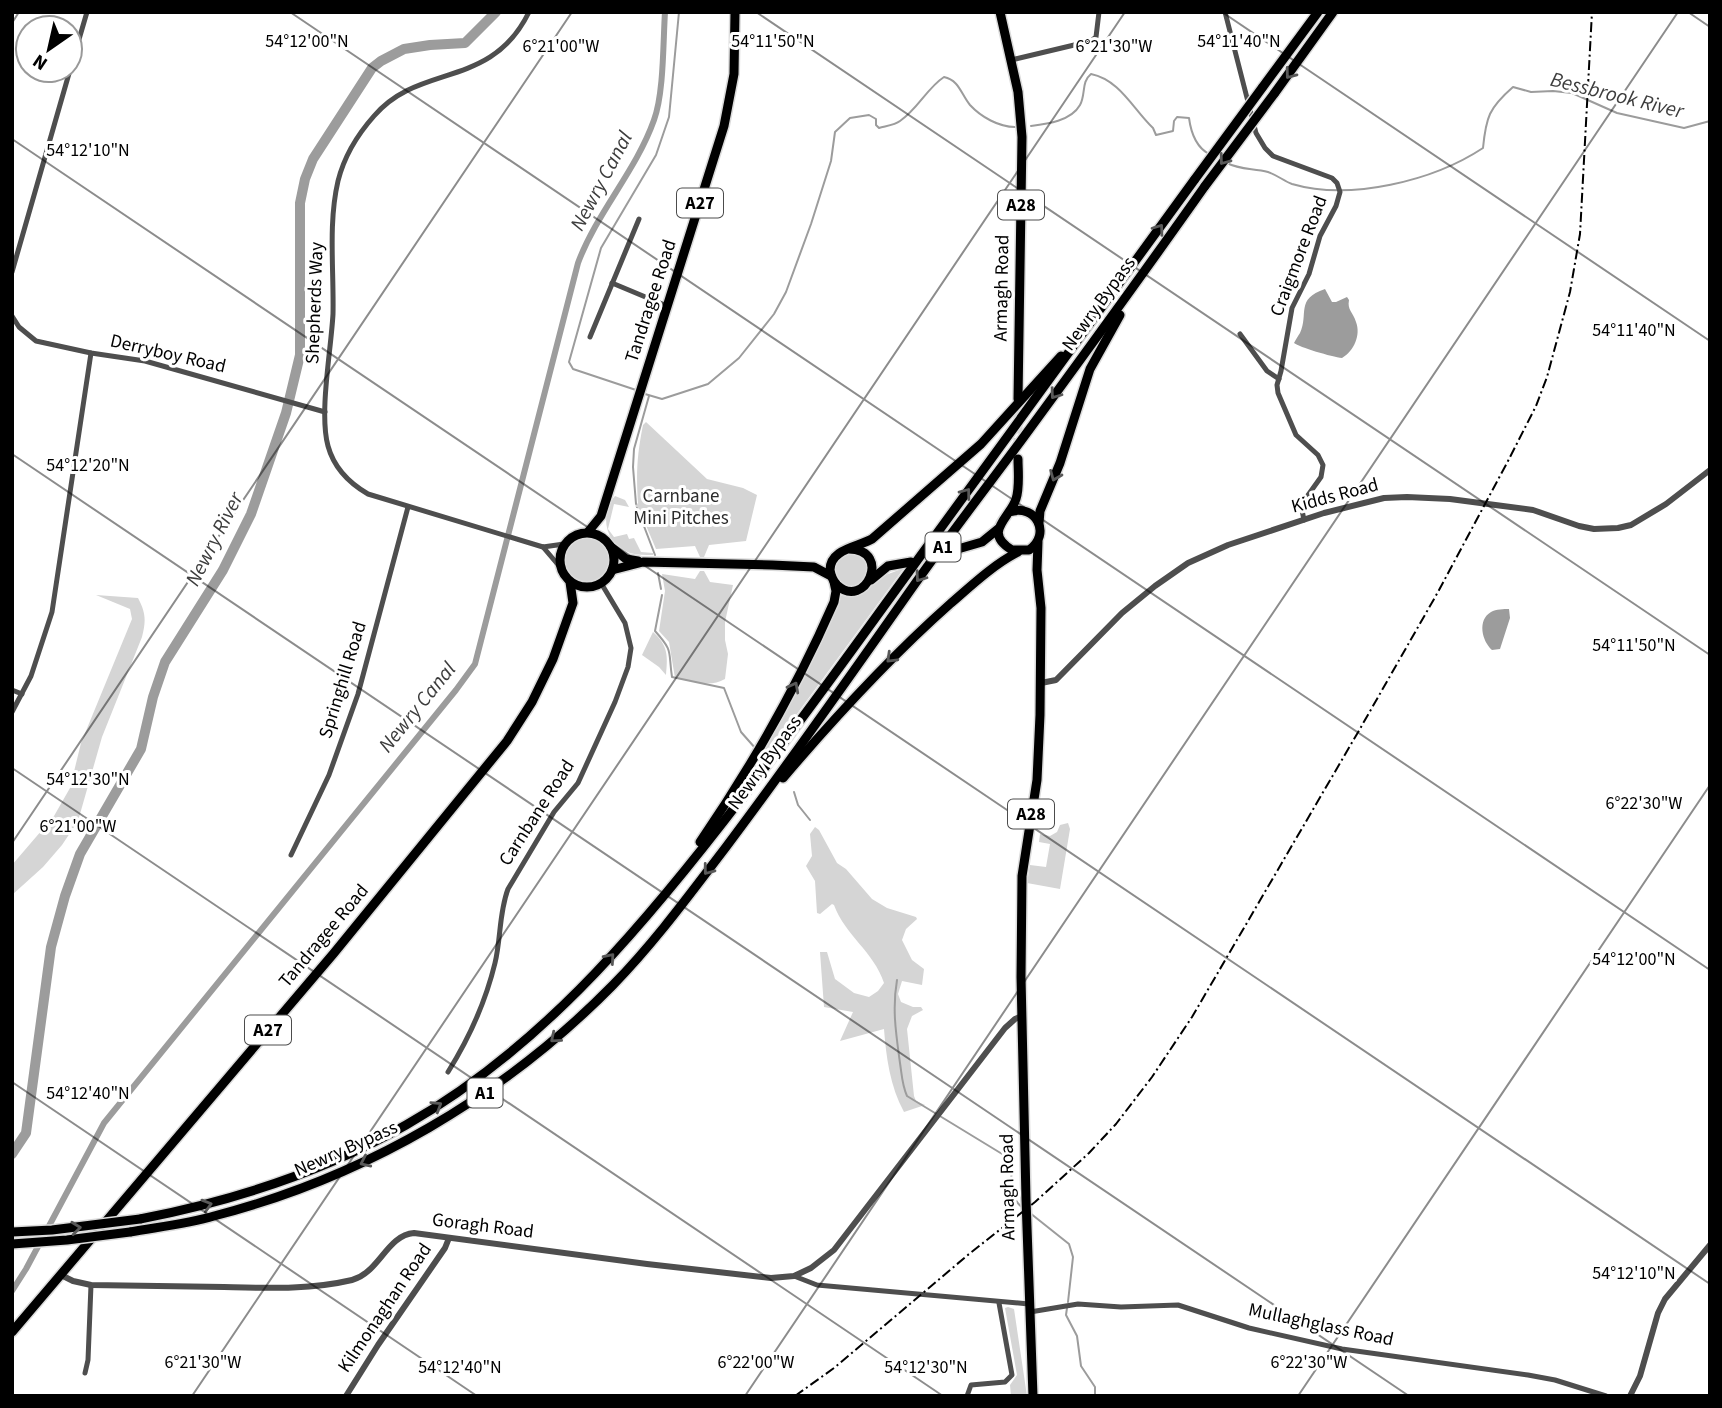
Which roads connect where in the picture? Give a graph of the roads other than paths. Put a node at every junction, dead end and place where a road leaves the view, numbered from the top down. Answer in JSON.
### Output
{"nodes":[{"id":1,"x":528,"y":12,"type":"edge"},
{"id":2,"x":735,"y":12,"type":"edge"},
{"id":3,"x":1000,"y":12,"type":"edge"},
{"id":4,"x":1099,"y":12,"type":"edge"},
{"id":5,"x":1225,"y":12,"type":"edge"},
{"id":6,"x":1318,"y":12,"type":"edge"},
{"id":7,"x":1333,"y":12,"type":"edge"},
{"id":8,"x":1011,"y":60,"type":"junction"},
{"id":9,"x":66,"y":84,"type":"edge"},
{"id":10,"x":639,"y":219,"type":"dead end"},
{"id":11,"x":12,"y":272,"type":"edge"},
{"id":12,"x":1139,"y":279,"type":"junction"},
{"id":13,"x":612,"y":282,"type":"junction"},
{"id":14,"x":667,"y":306,"type":"junction"},
{"id":15,"x":12,"y":316,"type":"edge"},
{"id":16,"x":1091,"y":324,"type":"junction"},
{"id":17,"x":1240,"y":334,"type":"dead end"},
{"id":18,"x":590,"y":337,"type":"dead end"},
{"id":19,"x":92,"y":353,"type":"junction"},
{"id":20,"x":1279,"y":379,"type":"junction"},
{"id":21,"x":1018,"y":399,"type":"tunnel mouth"},
{"id":22,"x":325,"y":412,"type":"junction"},
{"id":23,"x":1018,"y":459,"type":"tunnel mouth"},
{"id":24,"x":1710,"y":470,"type":"edge"},
{"id":25,"x":1018,"y":495,"type":"junction"},
{"id":26,"x":408,"y":507,"type":"junction"},
{"id":27,"x":1009,"y":512,"type":"junction"},
{"id":28,"x":1030,"y":512,"type":"junction"},
{"id":29,"x":601,"y":516,"type":"junction"},
{"id":30,"x":1304,"y":520,"type":"junction"},
{"id":31,"x":1040,"y":523,"type":"junction"},
{"id":32,"x":999,"y":529,"type":"junction"},
{"id":33,"x":588,"y":532,"type":"junction"},
{"id":34,"x":601,"y":537,"type":"junction"},
{"id":35,"x":982,"y":542,"type":"junction"},
{"id":36,"x":1038,"y":542,"type":"junction"},
{"id":37,"x":564,"y":544,"type":"junction"},
{"id":38,"x":543,"y":547,"type":"junction"},
{"id":39,"x":611,"y":547,"type":"junction"},
{"id":40,"x":1006,"y":547,"type":"junction"},
{"id":41,"x":849,"y":549,"type":"junction"},
{"id":42,"x":951,"y":551,"type":"dead end"},
{"id":43,"x":1021,"y":552,"type":"junction"},
{"id":44,"x":867,"y":555,"type":"junction"},
{"id":45,"x":834,"y":558,"type":"junction"},
{"id":46,"x":643,"y":562,"type":"junction"},
{"id":47,"x":911,"y":562,"type":"dead end"},
{"id":48,"x":888,"y":566,"type":"junction"},
{"id":49,"x":560,"y":567,"type":"junction"},
{"id":50,"x":814,"y":567,"type":"junction"},
{"id":51,"x":612,"y":570,"type":"junction"},
{"id":52,"x":1037,"y":570,"type":"junction"},
{"id":53,"x":833,"y":579,"type":"junction"},
{"id":54,"x":870,"y":581,"type":"junction"},
{"id":55,"x":570,"y":582,"type":"junction"},
{"id":56,"x":597,"y":585,"type":"junction"},
{"id":57,"x":573,"y":603,"type":"junction"},
{"id":58,"x":1041,"y":683,"type":"junction"},
{"id":59,"x":12,"y":690,"type":"edge"},
{"id":60,"x":22,"y":694,"type":"junction"},
{"id":61,"x":12,"y":712,"type":"edge"},
{"id":62,"x":749,"y":816,"type":"junction"},
{"id":63,"x":291,"y":855,"type":"dead end"},
{"id":64,"x":668,"y":891,"type":"junction"},
{"id":65,"x":1022,"y":1016,"type":"junction"},
{"id":66,"x":453,"y":1064,"type":"junction"},
{"id":67,"x":460,"y":1068,"type":"dead end"},
{"id":68,"x":447,"y":1072,"type":"dead end"},
{"id":69,"x":12,"y":1232,"type":"edge"},
{"id":70,"x":449,"y":1238,"type":"junction"},
{"id":71,"x":12,"y":1244,"type":"edge"},
{"id":72,"x":1710,"y":1245,"type":"edge"},
{"id":73,"x":61,"y":1275,"type":"junction"},
{"id":74,"x":794,"y":1276,"type":"junction"},
{"id":75,"x":91,"y":1285,"type":"junction"},
{"id":76,"x":999,"y":1303,"type":"junction"},
{"id":77,"x":1030,"y":1308,"type":"junction"},
{"id":78,"x":12,"y":1332,"type":"edge"},
{"id":79,"x":85,"y":1373,"type":"dead end"},
{"id":80,"x":346,"y":1396,"type":"edge"},
{"id":81,"x":967,"y":1396,"type":"edge"},
{"id":82,"x":1033,"y":1396,"type":"edge"},
{"id":83,"x":1606,"y":1396,"type":"edge"},
{"id":84,"x":1630,"y":1396,"type":"edge"}],
"edges":[{"from":1,"to":22,"type":"street","name":"Shepherds Way"},
{"from":2,"to":14,"type":"highway","name":"Tandragee Road","number":"A27"},
{"from":3,"to":8,"type":"highway","name":"Armagh Road","number":"A28"},
{"from":4,"to":8,"type":"street"},
{"from":5,"to":20,"type":"street","name":"Craigmore Road"},
{"from":16,"to":6,"type":"highway","name":"Newry Bypass","number":"A1","one_way":true,"bridge":true},
{"from":7,"to":12,"type":"highway","name":"Newry Bypass","number":"A1","one_way":true,"bridge":true},
{"from":8,"to":21,"type":"highway","name":"Armagh Road","number":"A28"},
{"from":9,"to":11,"type":"street"},
{"from":10,"to":13,"type":"street"},
{"from":12,"to":31,"type":"highway","one_way":true},
{"from":12,"to":62,"type":"highway","name":"Newry Bypass","number":"A1","one_way":true},
{"from":13,"to":14,"type":"street"},
{"from":13,"to":18,"type":"street"},
{"from":14,"to":29,"type":"highway","name":"Tandragee Road","number":"A27"},
{"from":15,"to":19,"type":"street","name":"Derryboy Road"},
{"from":16,"to":41,"type":"highway"},
{"from":64,"to":16,"type":"highway","name":"Newry Bypass","number":"A1","one_way":true},
{"from":17,"to":20,"type":"street"},
{"from":19,"to":22,"type":"street","name":"Derryboy Road"},
{"from":19,"to":60,"type":"street"},
{"from":20,"to":30,"type":"street"},
{"from":22,"to":26,"type":"street","name":"Shepherds Way"},
{"from":23,"to":25,"type":"highway"},
{"from":24,"to":30,"type":"street","name":"Kidds Road"},
{"from":25,"to":27,"type":"highway"},
{"from":25,"to":28,"type":"highway"},
{"from":26,"to":38,"type":"street","name":"Shepherds Way"},
{"from":26,"to":63,"type":"street","name":"Springhill Road"},
{"from":27,"to":28,"type":"highway"},
{"from":27,"to":32,"type":"highway"},
{"from":28,"to":31,"type":"highway"},
{"from":29,"to":33,"type":"highway","name":"Tandragee Road","number":"A27"},
{"from":29,"to":34,"type":"highway","name":"Tandragee Road","number":"A27"},
{"from":30,"to":58,"type":"street","name":"Kidds Road"},
{"from":31,"to":36,"type":"highway","number":"A28"},
{"from":32,"to":35,"type":"highway"},
{"from":32,"to":40,"type":"highway"},
{"from":33,"to":34,"type":"highway"},
{"from":33,"to":37,"type":"highway","number":"A27"},
{"from":34,"to":39,"type":"highway"},
{"from":35,"to":40,"type":"highway"},
{"from":35,"to":42,"type":"highway"},
{"from":36,"to":43,"type":"highway"},
{"from":36,"to":52,"type":"highway","number":"A28"},
{"from":37,"to":38,"type":"street","name":"Shepherds Way"},
{"from":37,"to":49,"type":"highway"},
{"from":38,"to":49,"type":"street"},
{"from":39,"to":46,"type":"highway"},
{"from":39,"to":51,"type":"highway"},
{"from":40,"to":43,"type":"highway"},
{"from":41,"to":44,"type":"highway"},
{"from":41,"to":45,"type":"highway"},
{"from":43,"to":52,"type":"highway"},
{"from":43,"to":62,"type":"highway","one_way":true},
{"from":44,"to":48,"type":"highway"},
{"from":44,"to":54,"type":"highway"},
{"from":45,"to":50,"type":"highway"},
{"from":45,"to":53,"type":"highway"},
{"from":46,"to":50,"type":"highway"},
{"from":46,"to":51,"type":"highway"},
{"from":47,"to":48,"type":"highway"},
{"from":48,"to":54,"type":"highway"},
{"from":49,"to":55,"type":"highway","number":"A27"},
{"from":50,"to":53,"type":"highway"},
{"from":51,"to":56,"type":"highway"},
{"from":52,"to":58,"type":"highway","number":"A28"},
{"from":53,"to":54,"type":"highway"},
{"from":64,"to":53,"type":"highway","one_way":true},
{"from":55,"to":56,"type":"highway"},
{"from":55,"to":57,"type":"highway","name":"Tandragee Road","number":"A27"},
{"from":56,"to":57,"type":"highway"},
{"from":56,"to":66,"type":"street","name":"Carnbane Road"},
{"from":57,"to":73,"type":"highway","name":"Tandragee Road","number":"A27"},
{"from":58,"to":65,"type":"highway","name":"Armagh Road","number":"A28"},
{"from":59,"to":60,"type":"street"},
{"from":60,"to":61,"type":"street"},
{"from":62,"to":71,"type":"highway","name":"Newry Bypass","number":"A1","one_way":true,"bridge":true},
{"from":69,"to":64,"type":"highway","name":"Newry Bypass","number":"A1","one_way":true,"bridge":true},
{"from":65,"to":74,"type":"street","name":"Goragh Road"},
{"from":65,"to":77,"type":"highway","name":"Armagh Road","number":"A28"},
{"from":66,"to":67,"type":"street"},
{"from":66,"to":68,"type":"street","name":"Carnbane Road"},
{"from":70,"to":74,"type":"street","name":"Goragh Road"},
{"from":70,"to":75,"type":"street","name":"Goragh Road"},
{"from":70,"to":80,"type":"street","name":"Kilmonaghan Road"},
{"from":72,"to":84,"type":"street"},
{"from":73,"to":75,"type":"street","name":"Goragh Road"},
{"from":73,"to":78,"type":"highway","name":"Tandragee Road","number":"A27"},
{"from":74,"to":76,"type":"street","name":"Goragh Road"},
{"from":75,"to":79,"type":"street"},
{"from":76,"to":77,"type":"street","name":"Goragh Road"},
{"from":76,"to":81,"type":"street"},
{"from":77,"to":82,"type":"highway","name":"Armagh Road","number":"A28"},
{"from":77,"to":83,"type":"street","name":"Mullaghglass Road"}]}
